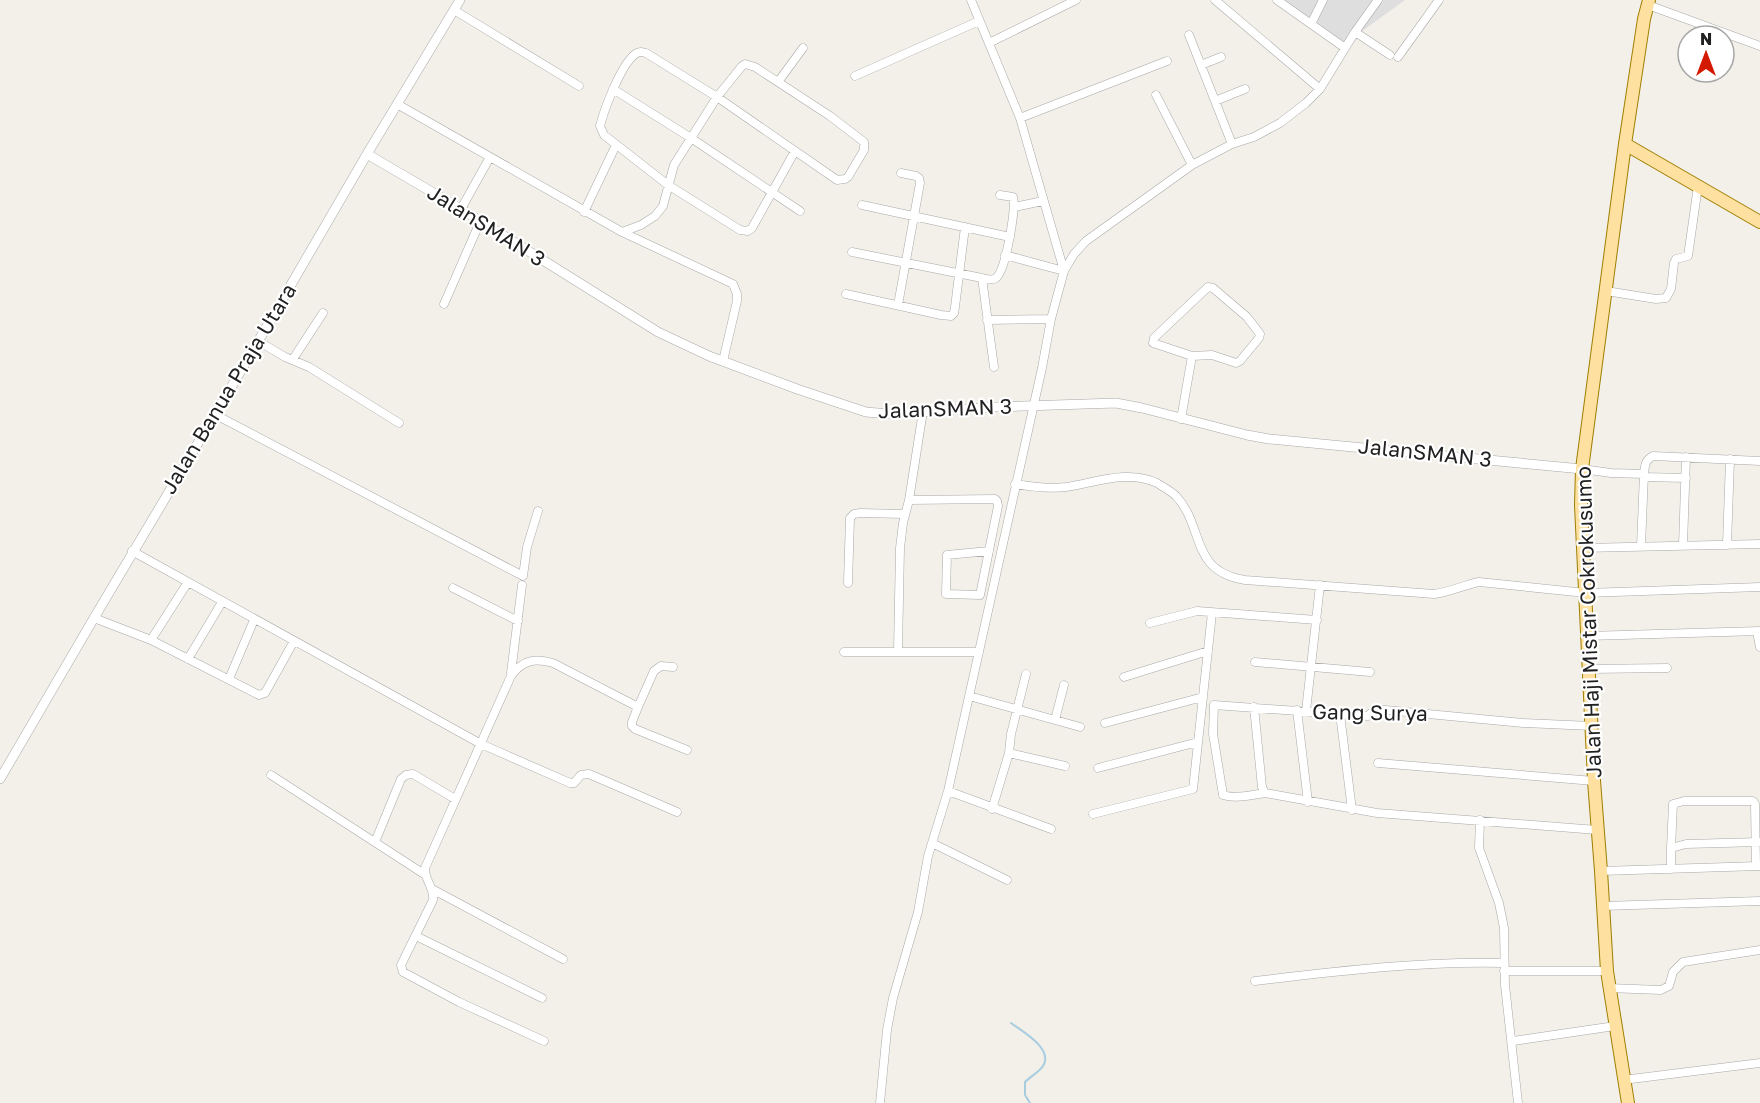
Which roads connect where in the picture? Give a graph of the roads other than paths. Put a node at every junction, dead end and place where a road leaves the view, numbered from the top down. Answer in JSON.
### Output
{"nodes":[{"id":1,"x":460,"y":0,"type":"edge"},
{"id":2,"x":971,"y":0,"type":"edge"},
{"id":3,"x":1076,"y":0,"type":"edge"},
{"id":4,"x":1215,"y":0,"type":"edge"},
{"id":5,"x":1323,"y":0,"type":"edge"},
{"id":6,"x":1378,"y":0,"type":"edge"},
{"id":7,"x":1439,"y":0,"type":"edge"},
{"id":8,"x":1280,"y":1,"type":"edge"},
{"id":9,"x":1649,"y":3,"type":"edge"},
{"id":10,"x":454,"y":10,"type":"junction"},
{"id":11,"x":979,"y":21,"type":"junction"},
{"id":12,"x":1311,"y":24,"type":"junction"},
{"id":13,"x":1355,"y":32,"type":"junction"},
{"id":14,"x":1189,"y":36,"type":"dead end"},
{"id":15,"x":988,"y":43,"type":"junction"},
{"id":16,"x":1760,"y":46,"type":"edge"},
{"id":17,"x":803,"y":48,"type":"dead end"},
{"id":18,"x":1345,"y":48,"type":"junction"},
{"id":19,"x":1221,"y":57,"type":"dead end"},
{"id":20,"x":1167,"y":61,"type":"dead end"},
{"id":21,"x":1201,"y":65,"type":"junction"},
{"id":22,"x":855,"y":76,"type":"dead end"},
{"id":23,"x":778,"y":82,"type":"junction"},
{"id":24,"x":579,"y":86,"type":"dead end"},
{"id":25,"x":613,"y":89,"type":"junction"},
{"id":26,"x":1245,"y":89,"type":"dead end"},
{"id":27,"x":1320,"y":89,"type":"junction"},
{"id":28,"x":1156,"y":94,"type":"dead end"},
{"id":29,"x":717,"y":97,"type":"junction"},
{"id":30,"x":1215,"y":101,"type":"junction"},
{"id":31,"x":398,"y":104,"type":"junction"},
{"id":32,"x":1020,"y":118,"type":"junction"},
{"id":33,"x":691,"y":138,"type":"junction"},
{"id":34,"x":1232,"y":144,"type":"junction"},
{"id":35,"x":1625,"y":144,"type":"junction"},
{"id":36,"x":616,"y":145,"type":"junction"},
{"id":37,"x":795,"y":151,"type":"junction"},
{"id":38,"x":367,"y":154,"type":"junction"},
{"id":39,"x":490,"y":157,"type":"junction"},
{"id":40,"x":1192,"y":165,"type":"junction"},
{"id":41,"x":901,"y":173,"type":"dead end"},
{"id":42,"x":668,"y":184,"type":"junction"},
{"id":43,"x":1698,"y":186,"type":"junction"},
{"id":44,"x":771,"y":191,"type":"junction"},
{"id":45,"x":1000,"y":195,"type":"dead end"},
{"id":46,"x":1043,"y":201,"type":"junction"},
{"id":47,"x":862,"y":205,"type":"dead end"},
{"id":48,"x":1014,"y":207,"type":"junction"},
{"id":49,"x":461,"y":209,"type":"junction"},
{"id":50,"x":585,"y":212,"type":"junction"},
{"id":51,"x":800,"y":212,"type":"dead end"},
{"id":52,"x":914,"y":216,"type":"junction"},
{"id":53,"x":480,"y":222,"type":"junction"},
{"id":54,"x":1760,"y":222,"type":"edge"},
{"id":55,"x":965,"y":227,"type":"junction"},
{"id":56,"x":622,"y":232,"type":"junction"},
{"id":57,"x":1010,"y":237,"type":"junction"},
{"id":58,"x":852,"y":252,"type":"dead end"},
{"id":59,"x":1005,"y":255,"type":"junction"},
{"id":60,"x":906,"y":262,"type":"junction"},
{"id":61,"x":1064,"y":271,"type":"junction"},
{"id":62,"x":958,"y":273,"type":"junction"},
{"id":63,"x":982,"y":278,"type":"junction"},
{"id":64,"x":1606,"y":291,"type":"junction"},
{"id":65,"x":846,"y":294,"type":"dead end"},
{"id":66,"x":444,"y":304,"type":"dead end"},
{"id":67,"x":898,"y":305,"type":"junction"},
{"id":68,"x":322,"y":313,"type":"dead end"},
{"id":69,"x":1051,"y":319,"type":"junction"},
{"id":70,"x":987,"y":320,"type":"junction"},
{"id":71,"x":258,"y":341,"type":"junction"},
{"id":72,"x":1192,"y":356,"type":"junction"},
{"id":73,"x":293,"y":359,"type":"junction"},
{"id":74,"x":723,"y":361,"type":"junction"},
{"id":75,"x":994,"y":367,"type":"dead end"},
{"id":76,"x":1032,"y":406,"type":"junction"},
{"id":77,"x":923,"y":411,"type":"junction"},
{"id":78,"x":214,"y":414,"type":"junction"},
{"id":79,"x":1181,"y":419,"type":"junction"},
{"id":80,"x":399,"y":423,"type":"dead end"},
{"id":81,"x":1686,"y":458,"type":"junction"},
{"id":82,"x":1730,"y":459,"type":"junction"},
{"id":83,"x":1760,"y":461,"type":"edge"},
{"id":84,"x":1582,"y":469,"type":"junction"},
{"id":85,"x":1644,"y":475,"type":"junction"},
{"id":86,"x":1686,"y":478,"type":"junction"},
{"id":87,"x":1015,"y":484,"type":"junction"},
{"id":88,"x":909,"y":500,"type":"junction"},
{"id":89,"x":538,"y":511,"type":"dead end"},
{"id":90,"x":905,"y":514,"type":"junction"},
{"id":91,"x":1760,"y":544,"type":"edge"},
{"id":92,"x":1683,"y":545,"type":"junction"},
{"id":93,"x":1727,"y":545,"type":"junction"},
{"id":94,"x":1641,"y":546,"type":"junction"},
{"id":95,"x":1584,"y":548,"type":"junction"},
{"id":96,"x":132,"y":551,"type":"junction"},
{"id":97,"x":988,"y":551,"type":"junction"},
{"id":98,"x":188,"y":582,"type":"junction"},
{"id":99,"x":848,"y":583,"type":"dead end"},
{"id":100,"x":522,"y":585,"type":"dead end"},
{"id":101,"x":1320,"y":585,"type":"junction"},
{"id":102,"x":1760,"y":587,"type":"edge"},
{"id":103,"x":453,"y":588,"type":"dead end"},
{"id":104,"x":1586,"y":594,"type":"junction"},
{"id":105,"x":222,"y":602,"type":"junction"},
{"id":106,"x":1212,"y":613,"type":"junction"},
{"id":107,"x":94,"y":618,"type":"junction"},
{"id":108,"x":254,"y":620,"type":"junction"},
{"id":109,"x":1317,"y":620,"type":"junction"},
{"id":110,"x":518,"y":621,"type":"junction"},
{"id":111,"x":1150,"y":623,"type":"dead end"},
{"id":112,"x":1758,"y":632,"type":"edge"},
{"id":113,"x":1587,"y":636,"type":"junction"},
{"id":114,"x":151,"y":640,"type":"junction"},
{"id":115,"x":294,"y":641,"type":"junction"},
{"id":116,"x":1760,"y":647,"type":"edge"},
{"id":117,"x":898,"y":651,"type":"junction"},
{"id":118,"x":1208,"y":651,"type":"junction"},
{"id":119,"x":844,"y":652,"type":"dead end"},
{"id":120,"x":979,"y":652,"type":"junction"},
{"id":121,"x":188,"y":659,"type":"junction"},
{"id":122,"x":1256,"y":662,"type":"dead end"},
{"id":123,"x":673,"y":667,"type":"dead end"},
{"id":124,"x":1312,"y":667,"type":"junction"},
{"id":125,"x":1667,"y":668,"type":"dead end"},
{"id":126,"x":1589,"y":669,"type":"junction"},
{"id":127,"x":1370,"y":672,"type":"dead end"},
{"id":128,"x":1026,"y":674,"type":"dead end"},
{"id":129,"x":511,"y":676,"type":"junction"},
{"id":130,"x":1124,"y":677,"type":"dead end"},
{"id":131,"x":228,"y":679,"type":"junction"},
{"id":132,"x":1064,"y":685,"type":"dead end"},
{"id":133,"x":969,"y":696,"type":"junction"},
{"id":134,"x":1202,"y":701,"type":"junction"},
{"id":135,"x":1214,"y":705,"type":"junction"},
{"id":136,"x":638,"y":707,"type":"junction"},
{"id":137,"x":1254,"y":707,"type":"junction"},
{"id":138,"x":1017,"y":709,"type":"junction"},
{"id":139,"x":1297,"y":710,"type":"junction"},
{"id":140,"x":1306,"y":711,"type":"junction"},
{"id":141,"x":1340,"y":714,"type":"junction"},
{"id":142,"x":1055,"y":720,"type":"junction"},
{"id":143,"x":1105,"y":723,"type":"dead end"},
{"id":144,"x":1592,"y":726,"type":"junction"},
{"id":145,"x":1080,"y":727,"type":"dead end"},
{"id":146,"x":1198,"y":742,"type":"junction"},
{"id":147,"x":481,"y":744,"type":"junction"},
{"id":148,"x":687,"y":750,"type":"dead end"},
{"id":149,"x":1009,"y":753,"type":"junction"},
{"id":150,"x":1378,"y":763,"type":"dead end"},
{"id":151,"x":1065,"y":766,"type":"dead end"},
{"id":152,"x":1098,"y":768,"type":"dead end"},
{"id":153,"x":271,"y":776,"type":"dead end"},
{"id":154,"x":0,"y":779,"type":"edge"},
{"id":155,"x":1594,"y":781,"type":"junction"},
{"id":156,"x":948,"y":791,"type":"junction"},
{"id":157,"x":1265,"y":794,"type":"junction"},
{"id":158,"x":455,"y":799,"type":"junction"},
{"id":159,"x":1308,"y":802,"type":"junction"},
{"id":160,"x":992,"y":809,"type":"junction"},
{"id":161,"x":1352,"y":810,"type":"junction"},
{"id":162,"x":677,"y":812,"type":"dead end"},
{"id":163,"x":1093,"y":814,"type":"dead end"},
{"id":164,"x":1480,"y":820,"type":"junction"},
{"id":165,"x":1051,"y":829,"type":"dead end"},
{"id":166,"x":1597,"y":830,"type":"junction"},
{"id":167,"x":375,"y":842,"type":"junction"},
{"id":168,"x":1758,"y":842,"type":"edge"},
{"id":169,"x":932,"y":843,"type":"junction"},
{"id":170,"x":1671,"y":849,"type":"junction"},
{"id":171,"x":1758,"y":866,"type":"edge"},
{"id":172,"x":1671,"y":869,"type":"junction"},
{"id":173,"x":1601,"y":872,"type":"junction"},
{"id":174,"x":424,"y":874,"type":"junction"},
{"id":175,"x":1007,"y":880,"type":"dead end"},
{"id":176,"x":432,"y":889,"type":"junction"},
{"id":177,"x":1760,"y":901,"type":"edge"},
{"id":178,"x":1603,"y":906,"type":"junction"},
{"id":179,"x":416,"y":936,"type":"junction"},
{"id":180,"x":1760,"y":950,"type":"edge"},
{"id":181,"x":563,"y":959,"type":"dead end"},
{"id":182,"x":1504,"y":967,"type":"junction"},
{"id":183,"x":1606,"y":971,"type":"junction"},
{"id":184,"x":1255,"y":981,"type":"dead end"},
{"id":185,"x":1608,"y":988,"type":"junction"},
{"id":186,"x":542,"y":998,"type":"dead end"},
{"id":187,"x":1615,"y":1026,"type":"junction"},
{"id":188,"x":544,"y":1041,"type":"dead end"},
{"id":189,"x":1513,"y":1041,"type":"junction"},
{"id":190,"x":1760,"y":1063,"type":"edge"},
{"id":191,"x":1623,"y":1080,"type":"junction"},
{"id":192,"x":880,"y":1103,"type":"edge"},
{"id":193,"x":1518,"y":1103,"type":"edge"},
{"id":194,"x":1628,"y":1103,"type":"edge"}],
"edges":[{"from":1,"to":10,"type":"street","name":"Jalan Banua Praja Utara"},
{"from":2,"to":11,"type":"street"},
{"from":3,"to":15,"type":"street"},
{"from":4,"to":27,"type":"street"},
{"from":5,"to":12,"type":"street"},
{"from":6,"to":13,"type":"street"},
{"from":7,"to":13,"type":"street"},
{"from":8,"to":12,"type":"street"},
{"from":9,"to":16,"type":"street"},
{"from":9,"to":35,"type":"main road","name":"Jalan Haji Mistar Cokrokusumo"},
{"from":10,"to":24,"type":"street"},
{"from":10,"to":31,"type":"street","name":"Jalan Banua Praja Utara"},
{"from":11,"to":15,"type":"street"},
{"from":11,"to":22,"type":"street"},
{"from":12,"to":18,"type":"street"},
{"from":13,"to":18,"type":"street"},
{"from":14,"to":21,"type":"street"},
{"from":15,"to":32,"type":"street"},
{"from":17,"to":23,"type":"street"},
{"from":18,"to":27,"type":"street"},
{"from":19,"to":21,"type":"street"},
{"from":20,"to":32,"type":"street"},
{"from":21,"to":30,"type":"street"},
{"from":23,"to":29,"type":"street"},
{"from":23,"to":37,"type":"street"},
{"from":25,"to":29,"type":"street"},
{"from":25,"to":33,"type":"street"},
{"from":25,"to":36,"type":"street"},
{"from":26,"to":30,"type":"street"},
{"from":27,"to":34,"type":"street"},
{"from":28,"to":40,"type":"street"},
{"from":29,"to":33,"type":"street"},
{"from":29,"to":37,"type":"street"},
{"from":30,"to":34,"type":"street"},
{"from":31,"to":38,"type":"street","name":"Jalan Banua Praja Utara"},
{"from":31,"to":39,"type":"street"},
{"from":32,"to":46,"type":"street"},
{"from":33,"to":42,"type":"street"},
{"from":33,"to":44,"type":"street"},
{"from":34,"to":40,"type":"street"},
{"from":35,"to":43,"type":"main road"},
{"from":35,"to":64,"type":"main road","name":"Jalan Haji Mistar Cokrokusumo"},
{"from":36,"to":42,"type":"street"},
{"from":36,"to":50,"type":"street"},
{"from":37,"to":44,"type":"street"},
{"from":38,"to":49,"type":"street","name":"JalanSMAN 3"},
{"from":38,"to":71,"type":"street","name":"Jalan Banua Praja Utara"},
{"from":39,"to":49,"type":"street"},
{"from":39,"to":50,"type":"street"},
{"from":40,"to":61,"type":"street"},
{"from":41,"to":52,"type":"street"},
{"from":42,"to":44,"type":"street"},
{"from":42,"to":56,"type":"street"},
{"from":43,"to":54,"type":"main road"},
{"from":43,"to":64,"type":"street"},
{"from":44,"to":51,"type":"street"},
{"from":45,"to":48,"type":"street"},
{"from":46,"to":48,"type":"street"},
{"from":46,"to":61,"type":"street"},
{"from":47,"to":52,"type":"street"},
{"from":48,"to":57,"type":"street"},
{"from":49,"to":53,"type":"street","name":"JalanSMAN 3"},
{"from":50,"to":56,"type":"street"},
{"from":52,"to":55,"type":"street"},
{"from":52,"to":60,"type":"street"},
{"from":53,"to":66,"type":"street"},
{"from":53,"to":74,"type":"street","name":"JalanSMAN 3"},
{"from":55,"to":57,"type":"street"},
{"from":55,"to":62,"type":"street"},
{"from":56,"to":74,"type":"street"},
{"from":57,"to":59,"type":"street"},
{"from":58,"to":60,"type":"street"},
{"from":59,"to":61,"type":"street"},
{"from":59,"to":63,"type":"street"},
{"from":60,"to":62,"type":"street"},
{"from":60,"to":67,"type":"street"},
{"from":61,"to":69,"type":"street"},
{"from":62,"to":63,"type":"street"},
{"from":62,"to":67,"type":"street"},
{"from":63,"to":70,"type":"street"},
{"from":64,"to":84,"type":"main road","name":"Jalan Haji Mistar Cokrokusumo"},
{"from":65,"to":67,"type":"street"},
{"from":68,"to":73,"type":"street"},
{"from":69,"to":70,"type":"street"},
{"from":69,"to":76,"type":"street"},
{"from":70,"to":75,"type":"street"},
{"from":71,"to":73,"type":"street"},
{"from":71,"to":78,"type":"street","name":"Jalan Banua Praja Utara"},
{"from":72,"to":72,"type":"street"},
{"from":72,"to":79,"type":"street"},
{"from":73,"to":80,"type":"street"},
{"from":74,"to":77,"type":"street","name":"JalanSMAN 3"},
{"from":76,"to":77,"type":"street","name":"JalanSMAN 3"},
{"from":76,"to":79,"type":"street","name":"JalanSMAN 3"},
{"from":76,"to":87,"type":"street"},
{"from":77,"to":88,"type":"street"},
{"from":78,"to":89,"type":"street"},
{"from":78,"to":96,"type":"street","name":"Jalan Banua Praja Utara"},
{"from":79,"to":84,"type":"street","name":"JalanSMAN 3"},
{"from":81,"to":82,"type":"street"},
{"from":81,"to":85,"type":"street"},
{"from":81,"to":86,"type":"street"},
{"from":82,"to":83,"type":"street"},
{"from":82,"to":93,"type":"street"},
{"from":84,"to":85,"type":"street"},
{"from":84,"to":95,"type":"main road","name":"Jalan Haji Mistar Cokrokusumo"},
{"from":85,"to":86,"type":"street"},
{"from":85,"to":94,"type":"street"},
{"from":86,"to":92,"type":"street"},
{"from":87,"to":101,"type":"street"},
{"from":87,"to":120,"type":"street"},
{"from":88,"to":90,"type":"street"},
{"from":88,"to":97,"type":"street"},
{"from":90,"to":99,"type":"street"},
{"from":90,"to":117,"type":"street"},
{"from":91,"to":93,"type":"street"},
{"from":92,"to":93,"type":"street"},
{"from":92,"to":94,"type":"street"},
{"from":94,"to":95,"type":"street"},
{"from":95,"to":104,"type":"main road","name":"Jalan Haji Mistar Cokrokusumo"},
{"from":96,"to":98,"type":"street"},
{"from":96,"to":107,"type":"street","name":"Jalan Banua Praja Utara"},
{"from":97,"to":97,"type":"street"},
{"from":98,"to":105,"type":"street"},
{"from":98,"to":114,"type":"street"},
{"from":100,"to":110,"type":"street"},
{"from":101,"to":104,"type":"street"},
{"from":101,"to":109,"type":"street"},
{"from":102,"to":104,"type":"street"},
{"from":103,"to":110,"type":"street"},
{"from":104,"to":113,"type":"main road","name":"Jalan Haji Mistar Cokrokusumo"},
{"from":105,"to":108,"type":"street"},
{"from":105,"to":121,"type":"street"},
{"from":106,"to":109,"type":"street"},
{"from":106,"to":111,"type":"street"},
{"from":106,"to":118,"type":"street"},
{"from":107,"to":114,"type":"street"},
{"from":107,"to":154,"type":"street","name":"Jalan Banua Praja Utara"},
{"from":108,"to":115,"type":"street"},
{"from":108,"to":131,"type":"street"},
{"from":109,"to":124,"type":"street"},
{"from":110,"to":129,"type":"street"},
{"from":112,"to":113,"type":"street"},
{"from":112,"to":116,"type":"street"},
{"from":113,"to":126,"type":"main road","name":"Jalan Haji Mistar Cokrokusumo"},
{"from":114,"to":121,"type":"street"},
{"from":115,"to":131,"type":"street"},
{"from":115,"to":147,"type":"street"},
{"from":117,"to":119,"type":"street"},
{"from":117,"to":120,"type":"street"},
{"from":118,"to":130,"type":"street"},
{"from":118,"to":134,"type":"street"},
{"from":120,"to":133,"type":"street"},
{"from":121,"to":131,"type":"street"},
{"from":122,"to":124,"type":"street"},
{"from":123,"to":136,"type":"street"},
{"from":124,"to":127,"type":"street"},
{"from":124,"to":140,"type":"street"},
{"from":125,"to":126,"type":"street"},
{"from":126,"to":144,"type":"main road","name":"Jalan Haji Mistar Cokrokusumo"},
{"from":128,"to":138,"type":"street"},
{"from":129,"to":136,"type":"street"},
{"from":129,"to":147,"type":"street"},
{"from":132,"to":142,"type":"street"},
{"from":133,"to":138,"type":"street"},
{"from":133,"to":156,"type":"street"},
{"from":134,"to":135,"type":"street","name":"Gang Surya"},
{"from":134,"to":143,"type":"street","name":"Gang Surya"},
{"from":134,"to":146,"type":"street"},
{"from":135,"to":137,"type":"street","name":"Gang Surya"},
{"from":135,"to":157,"type":"street"},
{"from":136,"to":148,"type":"street"},
{"from":137,"to":139,"type":"street","name":"Gang Surya"},
{"from":137,"to":157,"type":"street"},
{"from":138,"to":142,"type":"street"},
{"from":138,"to":149,"type":"street"},
{"from":139,"to":140,"type":"street","name":"Gang Surya"},
{"from":139,"to":159,"type":"street"},
{"from":140,"to":141,"type":"street","name":"Gang Surya"},
{"from":141,"to":144,"type":"street","name":"Gang Surya"},
{"from":141,"to":161,"type":"street"},
{"from":142,"to":145,"type":"street"},
{"from":144,"to":155,"type":"main road","name":"Jalan Haji Mistar Cokrokusumo"},
{"from":146,"to":152,"type":"street"},
{"from":146,"to":163,"type":"street"},
{"from":147,"to":158,"type":"street"},
{"from":147,"to":162,"type":"street"},
{"from":149,"to":151,"type":"street"},
{"from":149,"to":160,"type":"street"},
{"from":150,"to":155,"type":"street"},
{"from":153,"to":167,"type":"street"},
{"from":155,"to":166,"type":"main road","name":"Jalan Haji Mistar Cokrokusumo"},
{"from":156,"to":160,"type":"street"},
{"from":156,"to":169,"type":"street"},
{"from":157,"to":159,"type":"street"},
{"from":158,"to":167,"type":"street"},
{"from":158,"to":174,"type":"street"},
{"from":159,"to":161,"type":"street"},
{"from":160,"to":165,"type":"street"},
{"from":161,"to":164,"type":"street"},
{"from":164,"to":166,"type":"street"},
{"from":164,"to":182,"type":"street"},
{"from":166,"to":173,"type":"main road","name":"Jalan Haji Mistar Cokrokusumo"},
{"from":167,"to":174,"type":"street"},
{"from":168,"to":170,"type":"street"},
{"from":168,"to":170,"type":"street"},
{"from":168,"to":171,"type":"street"},
{"from":169,"to":175,"type":"street"},
{"from":169,"to":192,"type":"street"},
{"from":170,"to":172,"type":"street"},
{"from":171,"to":172,"type":"street"},
{"from":172,"to":173,"type":"street"},
{"from":173,"to":178,"type":"main road","name":"Jalan Haji Mistar Cokrokusumo"},
{"from":174,"to":176,"type":"street"},
{"from":176,"to":179,"type":"street"},
{"from":176,"to":181,"type":"street"},
{"from":177,"to":178,"type":"street"},
{"from":178,"to":183,"type":"main road","name":"Jalan Haji Mistar Cokrokusumo"},
{"from":179,"to":186,"type":"street"},
{"from":179,"to":188,"type":"street"},
{"from":180,"to":185,"type":"street"},
{"from":182,"to":183,"type":"street"},
{"from":182,"to":184,"type":"street"},
{"from":182,"to":189,"type":"street"},
{"from":183,"to":185,"type":"main road","name":"Jalan Haji Mistar Cokrokusumo"},
{"from":185,"to":187,"type":"main road","name":"Jalan Haji Mistar Cokrokusumo"},
{"from":187,"to":189,"type":"street"},
{"from":187,"to":191,"type":"main road","name":"Jalan Haji Mistar Cokrokusumo"},
{"from":189,"to":193,"type":"street"},
{"from":190,"to":191,"type":"street"},
{"from":191,"to":194,"type":"main road","name":"Jalan Haji Mistar Cokrokusumo"}]}
